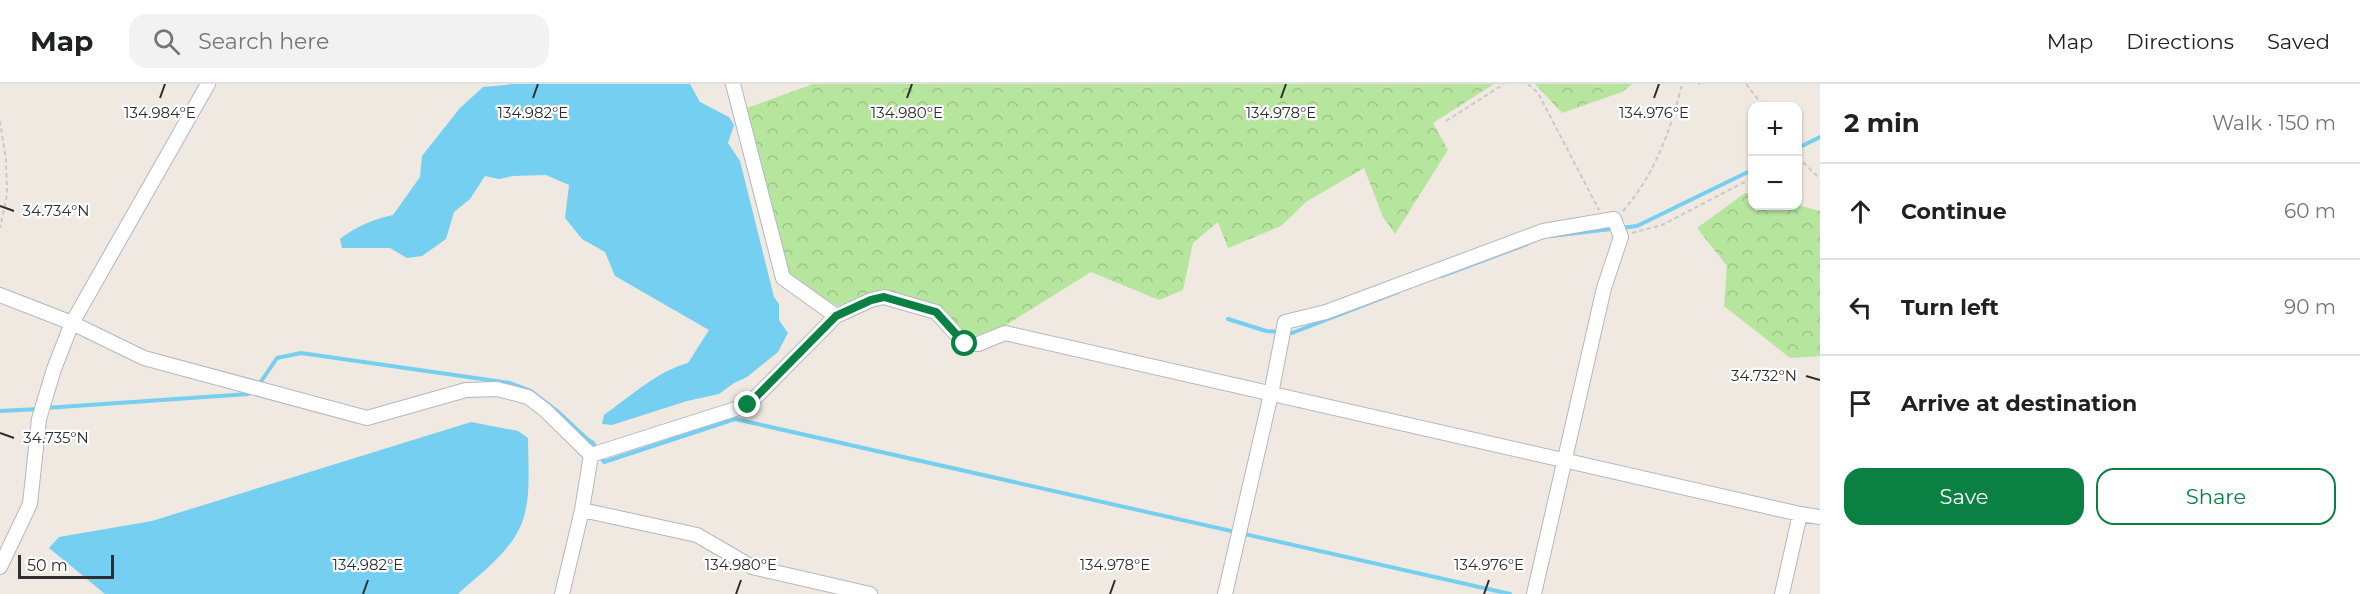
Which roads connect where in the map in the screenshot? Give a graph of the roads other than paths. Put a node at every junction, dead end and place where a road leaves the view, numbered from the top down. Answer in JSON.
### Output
{"nodes":[{"id":1,"x":208,"y":84,"type":"edge"},
{"id":2,"x":733,"y":84,"type":"edge"},
{"id":3,"x":0,"y":295,"type":"edge"},
{"id":4,"x":836,"y":316,"type":"junction"},
{"id":5,"x":72,"y":323,"type":"junction"},
{"id":6,"x":1271,"y":394,"type":"junction"},
{"id":7,"x":591,"y":455,"type":"junction"},
{"id":8,"x":1564,"y":460,"type":"junction"},
{"id":9,"x":582,"y":510,"type":"junction"},
{"id":10,"x":1800,"y":514,"type":"junction"},
{"id":11,"x":1820,"y":517,"type":"edge"},
{"id":12,"x":0,"y":567,"type":"edge"},
{"id":13,"x":562,"y":594,"type":"edge"},
{"id":14,"x":870,"y":594,"type":"edge"},
{"id":15,"x":1225,"y":594,"type":"edge"},
{"id":16,"x":1534,"y":594,"type":"edge"},
{"id":17,"x":1782,"y":594,"type":"edge"}],
"edges":[{"from":1,"to":5,"type":"street"},
{"from":2,"to":4,"type":"street"},
{"from":3,"to":5,"type":"street"},
{"from":4,"to":6,"type":"street"},
{"from":4,"to":7,"type":"street"},
{"from":5,"to":7,"type":"street"},
{"from":5,"to":12,"type":"street"},
{"from":6,"to":8,"type":"street"},
{"from":6,"to":8,"type":"street"},
{"from":6,"to":15,"type":"street"},
{"from":7,"to":9,"type":"street"},
{"from":8,"to":10,"type":"street"},
{"from":8,"to":16,"type":"street"},
{"from":9,"to":13,"type":"street"},
{"from":9,"to":14,"type":"street"},
{"from":10,"to":11,"type":"street"},
{"from":10,"to":17,"type":"street"}]}
